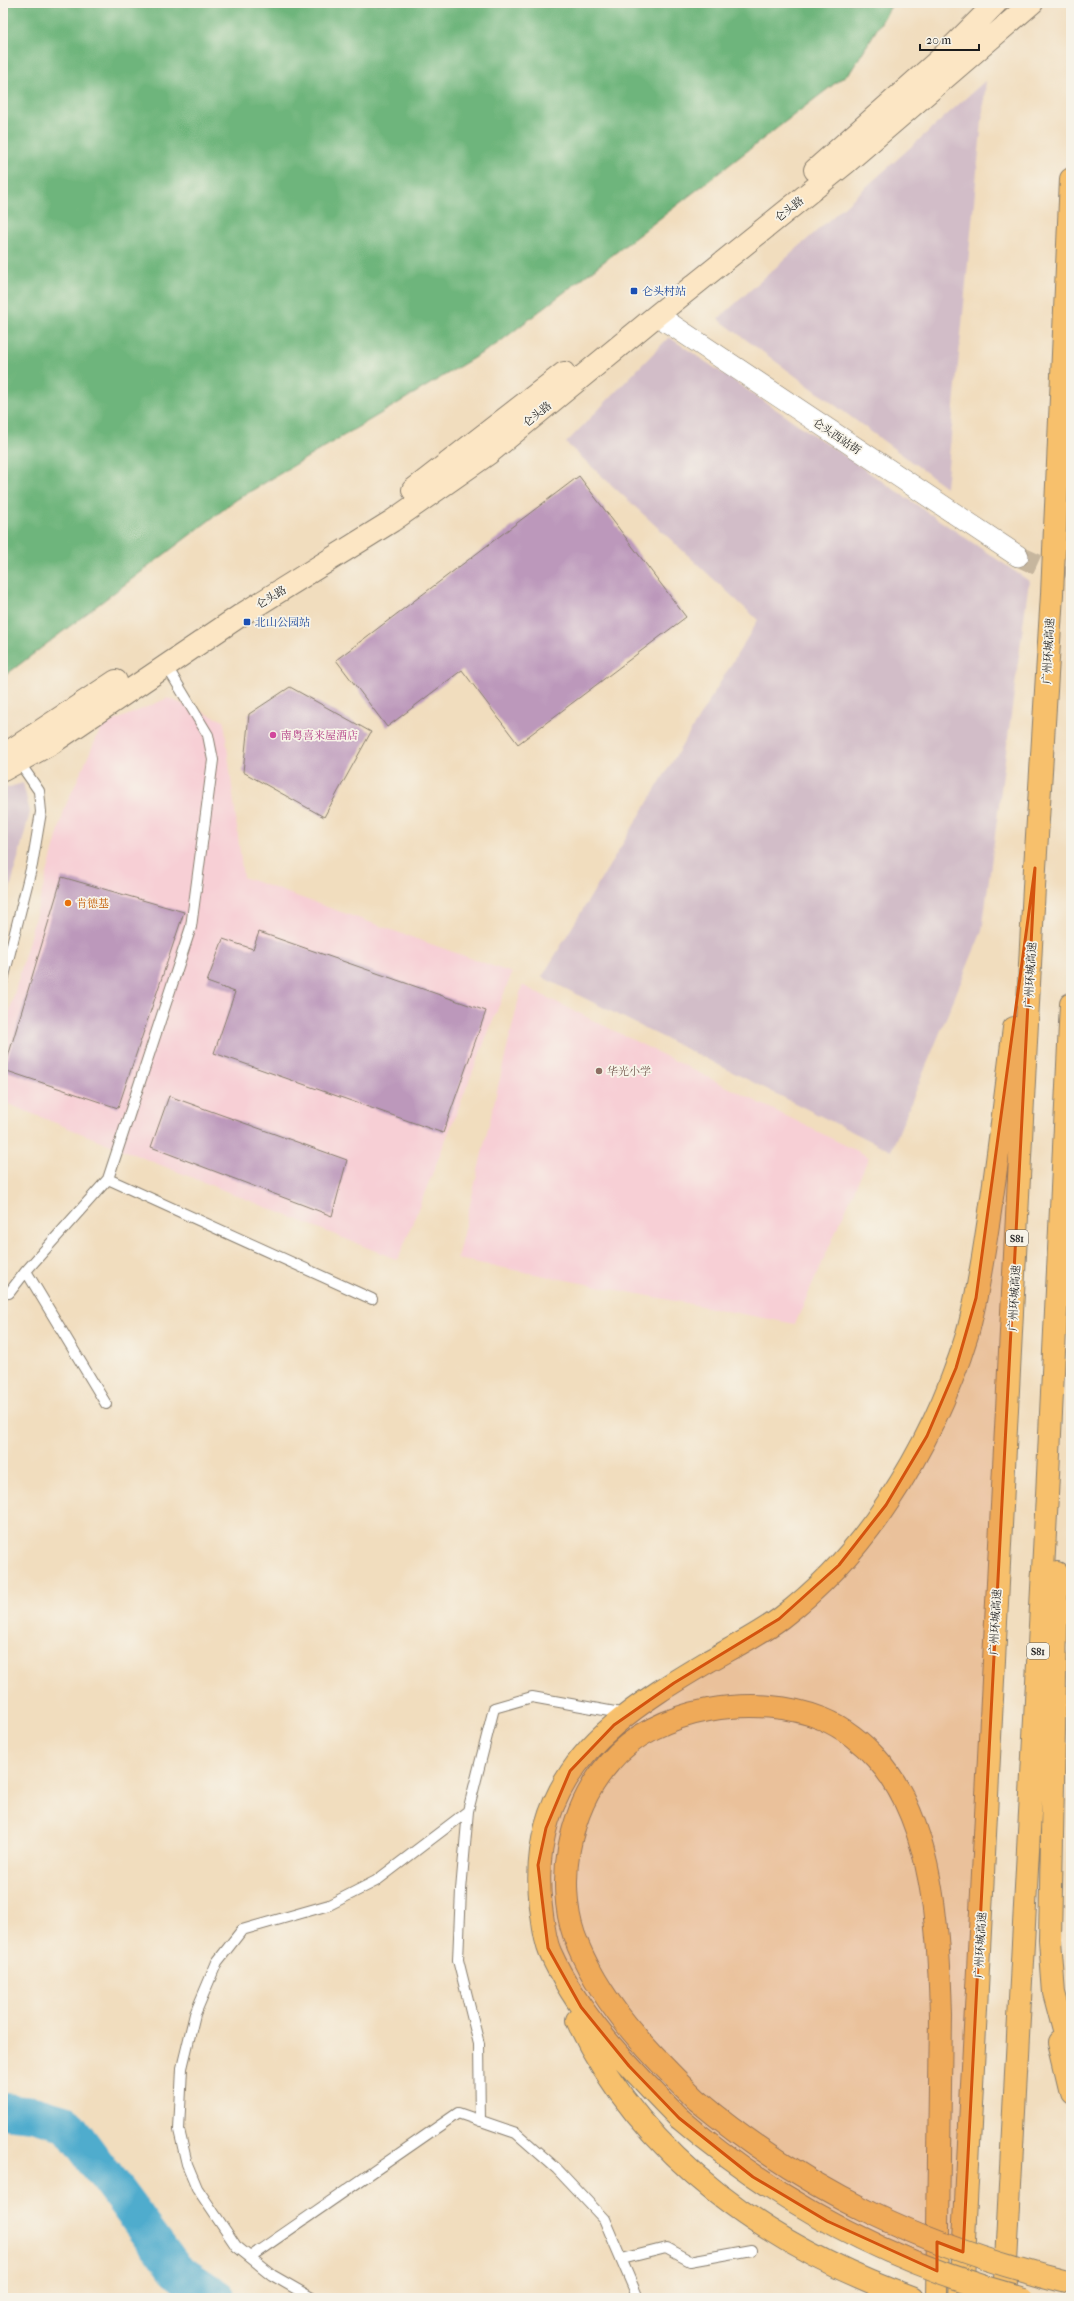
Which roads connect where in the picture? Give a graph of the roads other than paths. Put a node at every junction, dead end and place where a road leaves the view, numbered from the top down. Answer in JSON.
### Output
{"nodes":[{"id":1,"x":996,"y":3,"type":"edge"},
{"id":2,"x":1032,"y":3,"type":"edge"},
{"id":3,"x":1071,"y":179,"type":"edge"},
{"id":4,"x":657,"y":315,"type":"junction"},
{"id":5,"x":1018,"y":556,"type":"tunnel mouth"},
{"id":6,"x":166,"y":665,"type":"junction"},
{"id":7,"x":8,"y":762,"type":"edge"},
{"id":8,"x":1035,"y":868,"type":"junction"},
{"id":9,"x":3,"y":980,"type":"edge"},
{"id":10,"x":1071,"y":1004,"type":"edge"},
{"id":11,"x":1065,"y":1116,"type":"junction"},
{"id":12,"x":108,"y":1179,"type":"junction"},
{"id":13,"x":26,"y":1271,"type":"junction"},
{"id":14,"x":9,"y":1293,"type":"dead end"},
{"id":15,"x":372,"y":1299,"type":"dead end"},
{"id":16,"x":106,"y":1404,"type":"dead end"},
{"id":17,"x":628,"y":1715,"type":"junction"},
{"id":18,"x":468,"y":1811,"type":"junction"},
{"id":19,"x":548,"y":1948,"type":"junction"},
{"id":20,"x":1054,"y":1993,"type":"junction"},
{"id":21,"x":1071,"y":2057,"type":"edge"},
{"id":22,"x":1071,"y":2092,"type":"edge"},
{"id":23,"x":480,"y":2121,"type":"junction"},
{"id":24,"x":751,"y":2250,"type":"dead end"},
{"id":25,"x":250,"y":2257,"type":"junction"},
{"id":26,"x":622,"y":2259,"type":"junction"},
{"id":27,"x":1071,"y":2283,"type":"edge"},
{"id":28,"x":312,"y":2298,"type":"edge"},
{"id":29,"x":638,"y":2298,"type":"edge"},
{"id":30,"x":912,"y":2298,"type":"edge"},
{"id":31,"x":937,"y":2298,"type":"edge"},
{"id":32,"x":961,"y":2298,"type":"edge"},
{"id":33,"x":1004,"y":2298,"type":"edge"},
{"id":34,"x":1022,"y":2298,"type":"edge"}],
"edges":[{"from":1,"to":7,"type":"street","name":"仑头路"},
{"from":2,"to":4,"type":"street","name":"仑头路"},
{"from":3,"to":8,"type":"highway","name":"广州环城高速","number":"S81"},
{"from":4,"to":5,"type":"street","name":"仑头西站街"},
{"from":4,"to":6,"type":"street","name":"仑头路"},
{"from":6,"to":7,"type":"street","name":"仑头路"},
{"from":6,"to":12,"type":"lane"},
{"from":7,"to":9,"type":"lane"},
{"from":8,"to":17,"type":"highway"},
{"from":8,"to":32,"type":"highway","name":"广州环城高速","number":"S81"},
{"from":10,"to":11,"type":"highway","number":"S81"},
{"from":11,"to":20,"type":"highway"},
{"from":11,"to":33,"type":"highway","number":"S81"},
{"from":12,"to":13,"type":"lane"},
{"from":12,"to":15,"type":"lane"},
{"from":13,"to":14,"type":"lane"},
{"from":13,"to":16,"type":"lane"},
{"from":17,"to":18,"type":"lane"},
{"from":17,"to":19,"type":"highway"},
{"from":18,"to":23,"type":"lane"},
{"from":18,"to":25,"type":"lane"},
{"from":19,"to":30,"type":"highway"},
{"from":19,"to":34,"type":"highway","bridge":true},
{"from":20,"to":21,"type":"highway"},
{"from":20,"to":22,"type":"highway"},
{"from":23,"to":25,"type":"lane"},
{"from":23,"to":26,"type":"lane"},
{"from":24,"to":26,"type":"lane"},
{"from":25,"to":28,"type":"lane"},
{"from":26,"to":29,"type":"lane"},
{"from":27,"to":31,"type":"highway","bridge":true}]}
